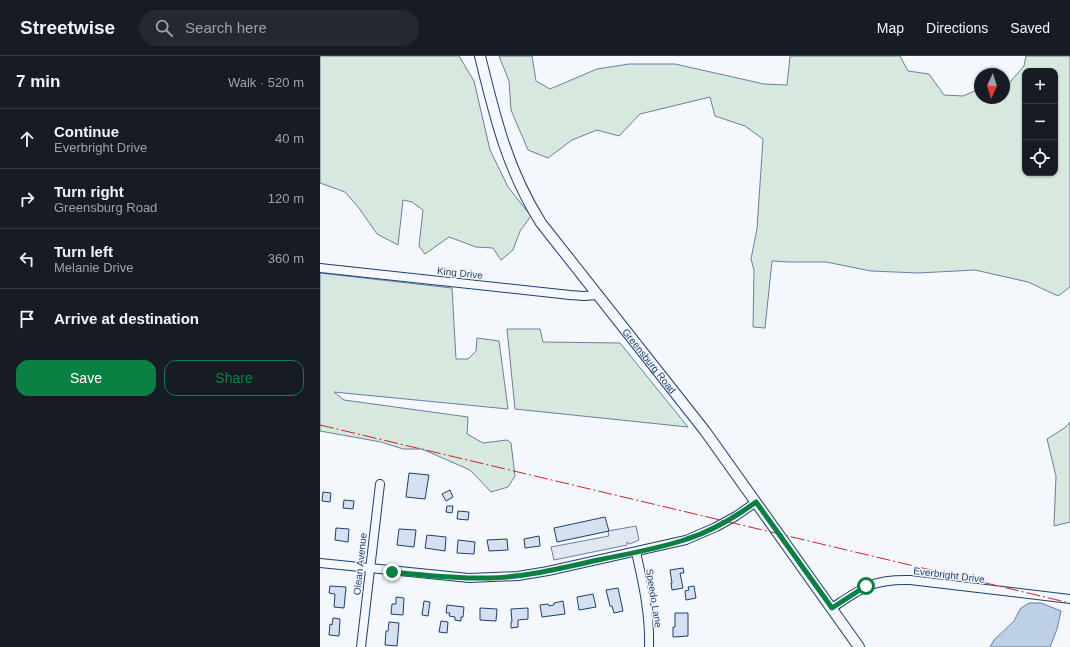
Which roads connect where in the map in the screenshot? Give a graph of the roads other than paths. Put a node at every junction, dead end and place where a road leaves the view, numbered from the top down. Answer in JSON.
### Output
{"nodes":[{"id":1,"x":480,"y":56,"type":"edge"},
{"id":2,"x":320,"y":268,"type":"edge"},
{"id":3,"x":597,"y":295,"type":"junction"},
{"id":4,"x":380,"y":484,"type":"dead end"},
{"id":5,"x":756,"y":502,"type":"junction"},
{"id":6,"x":636,"y":552,"type":"junction"},
{"id":7,"x":320,"y":563,"type":"edge"},
{"id":8,"x":370,"y":569,"type":"junction"},
{"id":9,"x":1070,"y":599,"type":"edge"},
{"id":10,"x":832,"y":608,"type":"junction"},
{"id":11,"x":361,"y":647,"type":"edge"},
{"id":12,"x":649,"y":647,"type":"edge"},
{"id":13,"x":859,"y":647,"type":"edge"}],
"edges":[{"from":1,"to":3,"type":"main road","name":"Greensburg Road"},
{"from":2,"to":3,"type":"street","name":"King Drive"},
{"from":3,"to":5,"type":"main road","name":"Greensburg Road"},
{"from":4,"to":8,"type":"street","name":"Olean Avenue"},
{"from":5,"to":6,"type":"street"},
{"from":5,"to":10,"type":"main road","name":"Greensburg Road"},
{"from":6,"to":8,"type":"street"},
{"from":6,"to":12,"type":"street","name":"Speedo Lane"},
{"from":7,"to":8,"type":"street"},
{"from":8,"to":11,"type":"street","name":"Olean Avenue"},
{"from":9,"to":10,"type":"street","name":"Everbright Drive"},
{"from":10,"to":13,"type":"main road","name":"Greensburg Road"}]}
